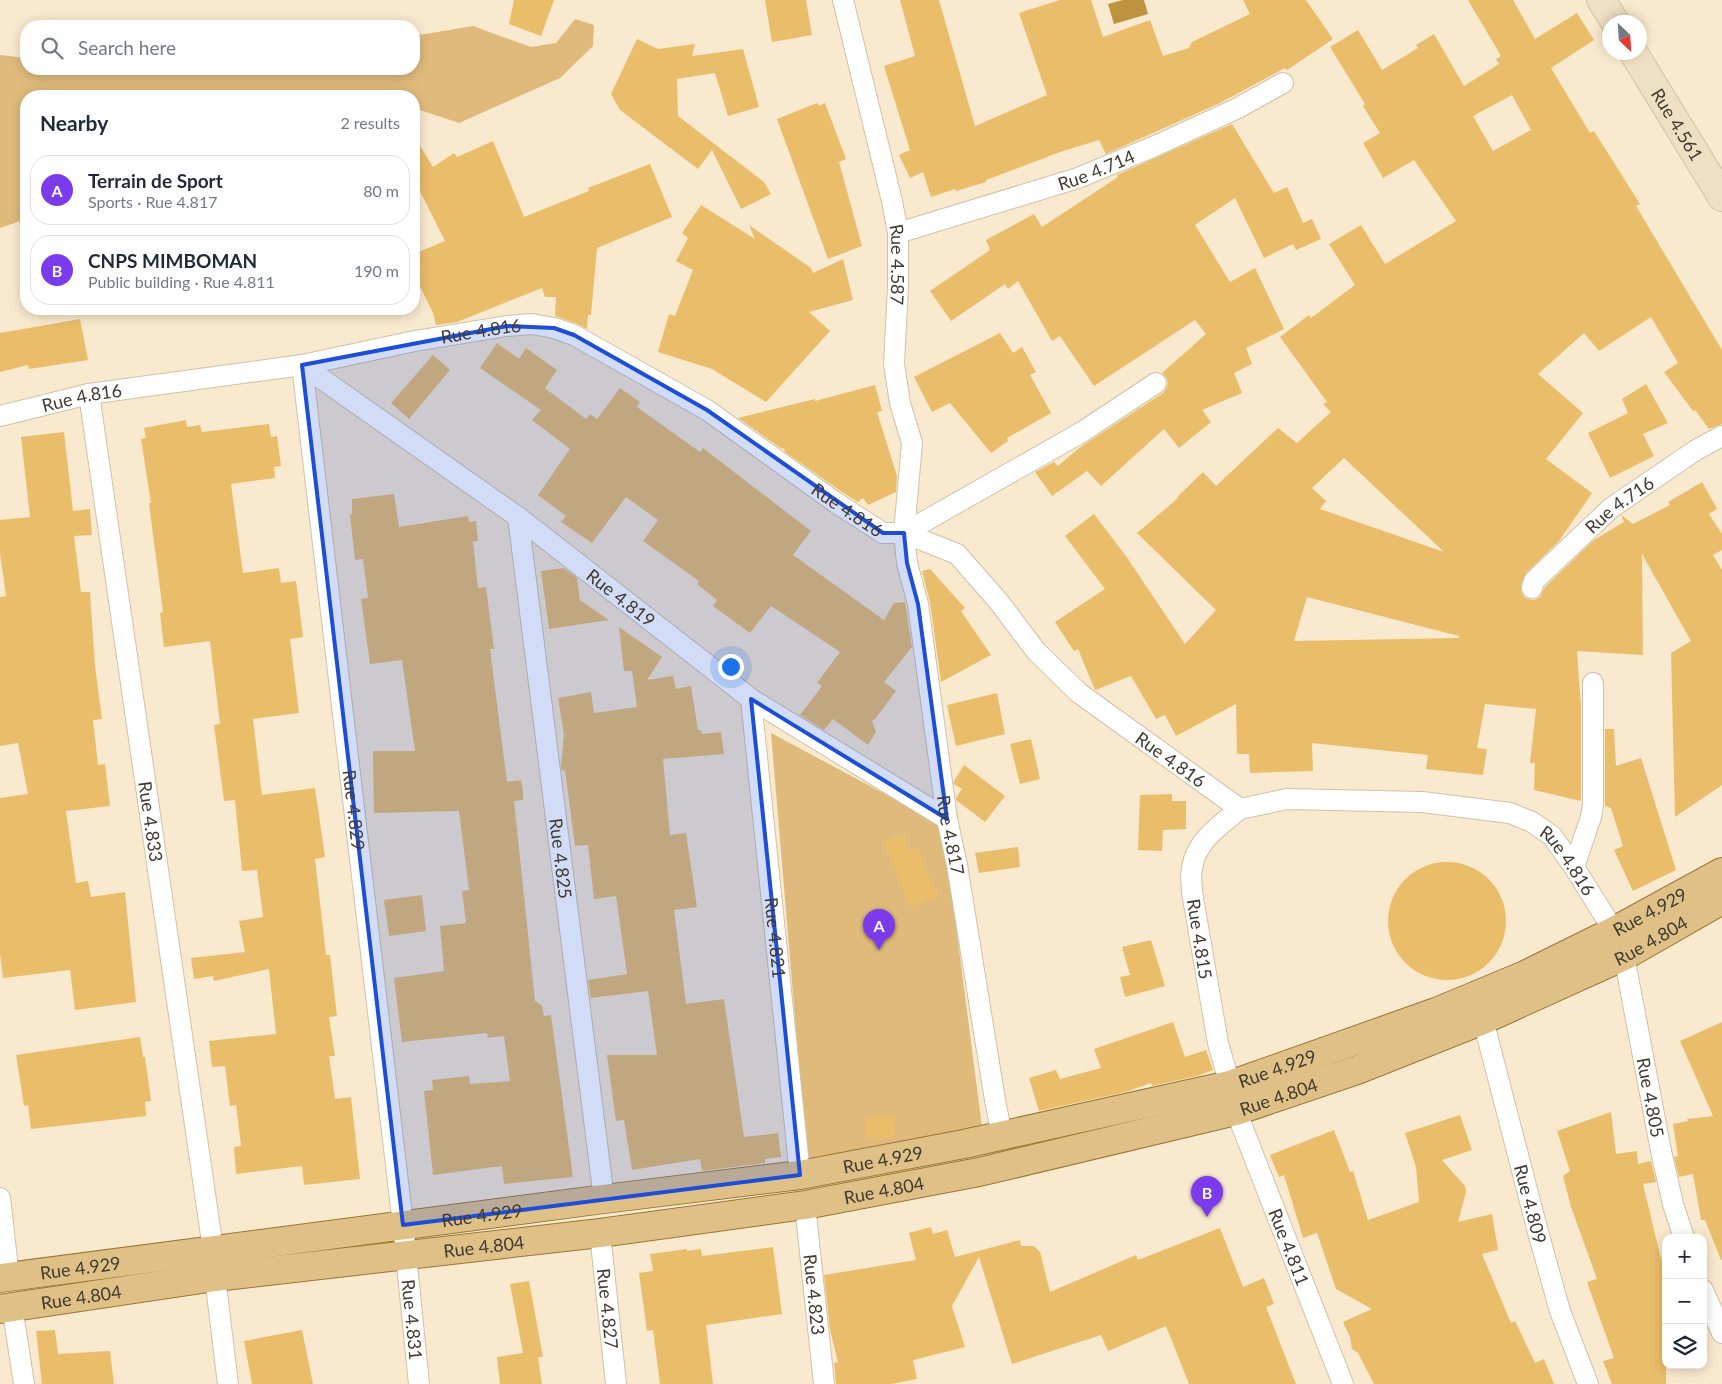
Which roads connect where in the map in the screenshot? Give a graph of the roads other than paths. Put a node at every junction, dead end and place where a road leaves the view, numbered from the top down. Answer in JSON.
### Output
{"nodes":[{"id":1,"x":843,"y":0,"type":"edge"},
{"id":2,"x":1601,"y":0,"type":"edge"},
{"id":3,"x":1611,"y":15,"type":"edge"},
{"id":4,"x":1638,"y":60,"type":"edge"},
{"id":5,"x":1283,"y":83,"type":"dead end"},
{"id":6,"x":1722,"y":197,"type":"edge"},
{"id":7,"x":898,"y":233,"type":"junction"},
{"id":8,"x":302,"y":365,"type":"junction"},
{"id":9,"x":1156,"y":383,"type":"dead end"},
{"id":10,"x":89,"y":394,"type":"junction"},
{"id":11,"x":0,"y":416,"type":"edge"},
{"id":12,"x":1722,"y":436,"type":"edge"},
{"id":13,"x":518,"y":517,"type":"junction"},
{"id":14,"x":904,"y":533,"type":"junction"},
{"id":15,"x":1532,"y":588,"type":"dead end"},
{"id":16,"x":1592,"y":683,"type":"dead end"},
{"id":17,"x":751,"y":699,"type":"junction"},
{"id":18,"x":1240,"y":810,"type":"junction"},
{"id":19,"x":947,"y":819,"type":"junction"},
{"id":20,"x":1574,"y":867,"type":"junction"},
{"id":21,"x":1722,"y":872,"type":"edge"},
{"id":22,"x":1722,"y":900,"type":"edge"},
{"id":23,"x":1614,"y":931,"type":"junction"},
{"id":24,"x":1624,"y":956,"type":"junction"},
{"id":25,"x":1483,"y":1020,"type":"junction"},
{"id":26,"x":1230,"y":1085,"type":"junction"},
{"id":27,"x":1236,"y":1111,"type":"junction"},
{"id":28,"x":1002,"y":1136,"type":"junction"},
{"id":29,"x":800,"y":1175,"type":"junction"},
{"id":30,"x":0,"y":1198,"type":"edge"},
{"id":31,"x":604,"y":1199,"type":"junction"},
{"id":32,"x":805,"y":1205,"type":"junction"},
{"id":33,"x":404,"y":1225,"type":"junction"},
{"id":34,"x":600,"y":1233,"type":"junction"},
{"id":35,"x":1683,"y":1234,"type":"edge"},
{"id":36,"x":213,"y":1250,"type":"junction"},
{"id":37,"x":406,"y":1255,"type":"junction"},
{"id":38,"x":215,"y":1277,"type":"junction"},
{"id":39,"x":4,"y":1278,"type":"edge"},
{"id":40,"x":1707,"y":1299,"type":"edge"},
{"id":41,"x":6,"y":1308,"type":"edge"},
{"id":42,"x":1722,"y":1333,"type":"edge"},
{"id":43,"x":1338,"y":1383,"type":"edge"},
{"id":44,"x":24,"y":1384,"type":"edge"},
{"id":45,"x":228,"y":1384,"type":"edge"},
{"id":46,"x":419,"y":1384,"type":"edge"},
{"id":47,"x":616,"y":1384,"type":"edge"},
{"id":48,"x":824,"y":1384,"type":"edge"},
{"id":49,"x":1588,"y":1384,"type":"edge"}],
"edges":[{"from":1,"to":7,"type":"street","name":"Rue 4.587"},
{"from":2,"to":3,"type":"main road"},
{"from":4,"to":6,"type":"main road","name":"Rue 4.561"},
{"from":5,"to":7,"type":"street","name":"Rue 4.714"},
{"from":7,"to":14,"type":"street","name":"Rue 4.587"},
{"from":8,"to":10,"type":"street","name":"Rue 4.816"},
{"from":8,"to":13,"type":"street","name":"Rue 4.819"},
{"from":8,"to":14,"type":"street","name":"Rue 4.816"},
{"from":8,"to":33,"type":"street","name":"Rue 4.829"},
{"from":9,"to":14,"type":"street"},
{"from":10,"to":11,"type":"street","name":"Rue 4.816"},
{"from":10,"to":36,"type":"street","name":"Rue 4.833"},
{"from":12,"to":15,"type":"street","name":"Rue 4.716"},
{"from":13,"to":17,"type":"street","name":"Rue 4.819"},
{"from":13,"to":31,"type":"street","name":"Rue 4.825"},
{"from":14,"to":18,"type":"street","name":"Rue 4.816"},
{"from":14,"to":19,"type":"street","name":"Rue 4.817"},
{"from":16,"to":20,"type":"street"},
{"from":17,"to":19,"type":"street","name":"Rue 4.819"},
{"from":17,"to":29,"type":"street","name":"Rue 4.821"},
{"from":18,"to":20,"type":"street","name":"Rue 4.816"},
{"from":18,"to":26,"type":"street","name":"Rue 4.815"},
{"from":19,"to":28,"type":"street","name":"Rue 4.817"},
{"from":20,"to":23,"type":"street","name":"Rue 4.816"},
{"from":21,"to":23,"type":"main road","name":"Rue 4.929"},
{"from":22,"to":24,"type":"main road","name":"Rue 4.804"},
{"from":23,"to":26,"type":"main road","name":"Rue 4.929"},
{"from":24,"to":25,"type":"main road","name":"Rue 4.804"},
{"from":24,"to":35,"type":"street","name":"Rue 4.805"},
{"from":25,"to":27,"type":"main road","name":"Rue 4.804"},
{"from":25,"to":49,"type":"street","name":"Rue 4.809"},
{"from":26,"to":28,"type":"main road","name":"Rue 4.929"},
{"from":27,"to":32,"type":"main road","name":"Rue 4.804"},
{"from":27,"to":43,"type":"street","name":"Rue 4.811"},
{"from":28,"to":29,"type":"main road","name":"Rue 4.929"},
{"from":29,"to":31,"type":"main road","name":"Rue 4.929"},
{"from":30,"to":39,"type":"street"},
{"from":31,"to":33,"type":"main road","name":"Rue 4.929"},
{"from":32,"to":34,"type":"main road","name":"Rue 4.804"},
{"from":32,"to":48,"type":"street","name":"Rue 4.823"},
{"from":33,"to":36,"type":"main road","name":"Rue 4.929"},
{"from":33,"to":37,"type":"street","name":"Rue 4.829"},
{"from":34,"to":37,"type":"main road","name":"Rue 4.804"},
{"from":34,"to":47,"type":"street","name":"Rue 4.827"},
{"from":36,"to":39,"type":"main road","name":"Rue 4.929"},
{"from":37,"to":38,"type":"main road","name":"Rue 4.804"},
{"from":37,"to":46,"type":"street","name":"Rue 4.831"},
{"from":38,"to":41,"type":"main road","name":"Rue 4.804"},
{"from":38,"to":45,"type":"street"},
{"from":40,"to":42,"type":"street"},
{"from":41,"to":44,"type":"street"}]}
